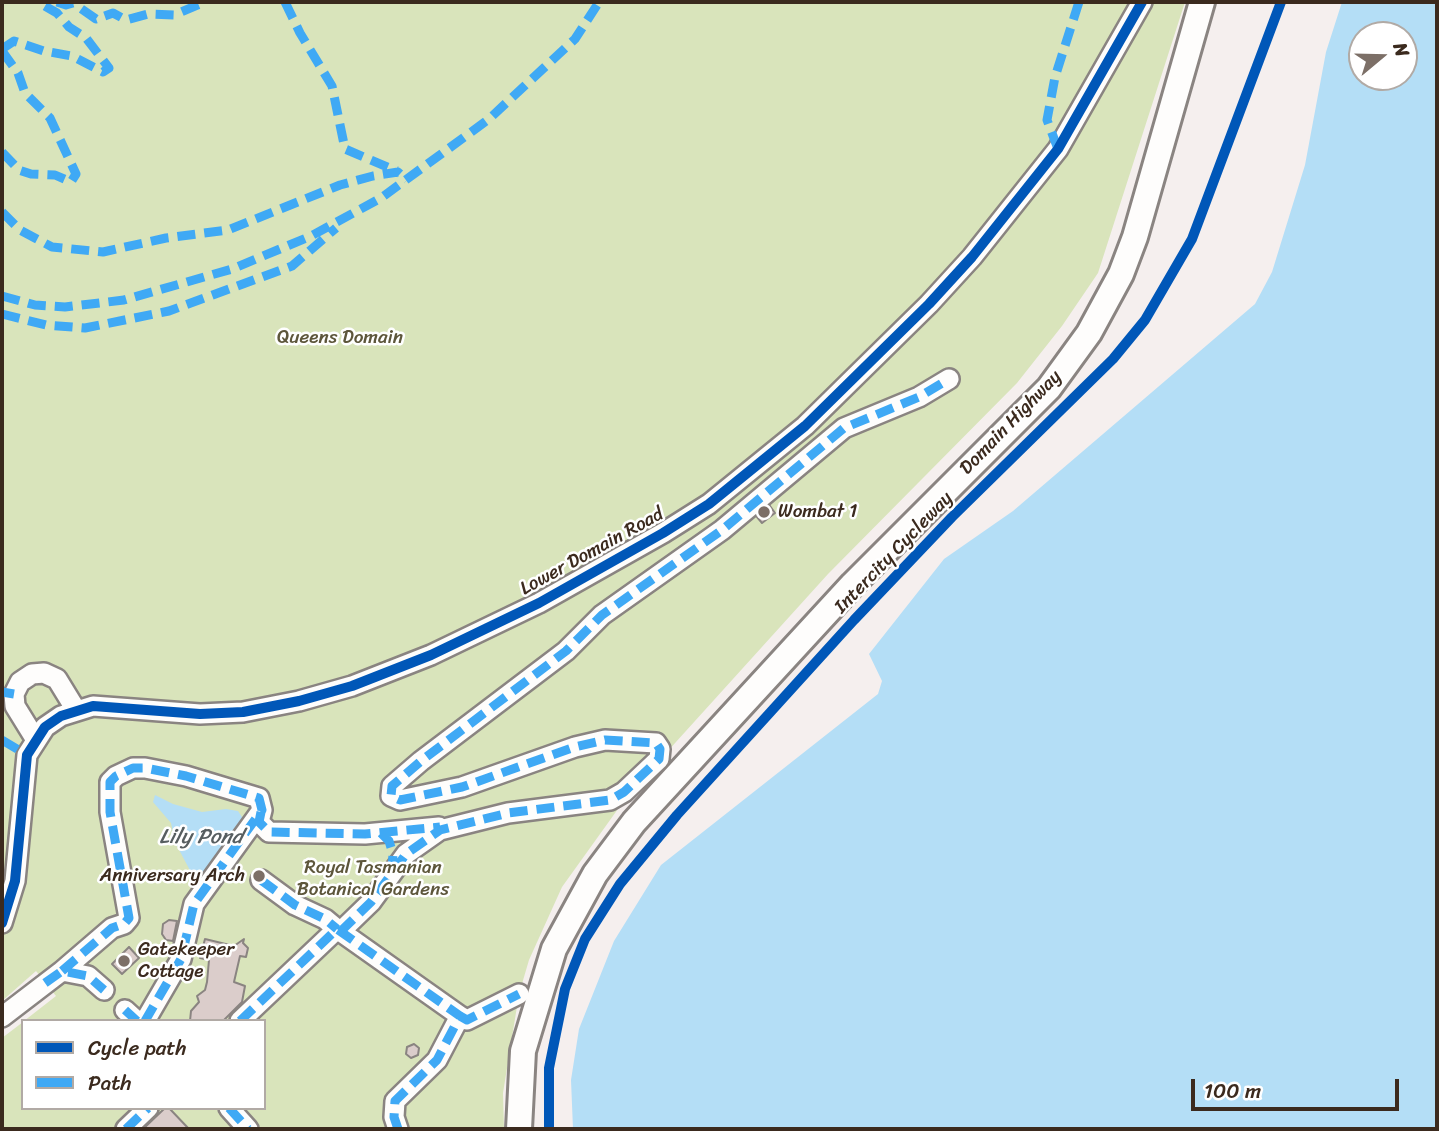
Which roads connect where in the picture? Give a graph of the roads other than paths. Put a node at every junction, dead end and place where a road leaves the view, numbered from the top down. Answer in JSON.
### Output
{"nodes":[{"id":1,"x":1142,"y":2,"type":"edge"},
{"id":2,"x":1202,"y":2,"type":"edge"},
{"id":3,"x":949,"y":379,"type":"dead end"},
{"id":4,"x":76,"y":710,"type":"junction"},
{"id":5,"x":36,"y":740,"type":"junction"},
{"id":6,"x":261,"y":810,"type":"junction"},
{"id":7,"x":450,"y":826,"type":"junction"},
{"id":8,"x":381,"y":833,"type":"junction"},
{"id":9,"x":392,"y":873,"type":"junction"},
{"id":10,"x":261,"y":880,"type":"dead end"},
{"id":11,"x":2,"y":923,"type":"edge"},
{"id":12,"x":338,"y":930,"type":"junction"},
{"id":13,"x":62,"y":971,"type":"junction"},
{"id":14,"x":104,"y":990,"type":"dead end"},
{"id":15,"x":527,"y":1002,"type":"junction"},
{"id":16,"x":460,"y":1016,"type":"junction"},
{"id":17,"x":2,"y":1017,"type":"edge"},
{"id":18,"x":249,"y":1018,"type":"edge"},
{"id":19,"x":146,"y":1019,"type":"edge"},
{"id":20,"x":146,"y":1110,"type":"edge"},
{"id":21,"x":231,"y":1110,"type":"edge"},
{"id":22,"x":126,"y":1129,"type":"edge"},
{"id":23,"x":248,"y":1129,"type":"edge"},
{"id":24,"x":398,"y":1129,"type":"edge"},
{"id":25,"x":519,"y":1129,"type":"edge"},
{"id":26,"x":529,"y":1129,"type":"edge"}],
"edges":[{"from":1,"to":4,"type":"street","name":"Lower Domain Road"},
{"from":2,"to":15,"type":"main road","name":"Domain Highway"},
{"from":3,"to":7,"type":"street"},
{"from":4,"to":5,"type":"street","name":"Lower Domain Road"},
{"from":4,"to":5,"type":"street"},
{"from":5,"to":11,"type":"street"},
{"from":6,"to":8,"type":"street"},
{"from":6,"to":13,"type":"street"},
{"from":6,"to":19,"type":"street"},
{"from":7,"to":8,"type":"street"},
{"from":7,"to":9,"type":"street"},
{"from":8,"to":9,"type":"street"},
{"from":9,"to":12,"type":"street"},
{"from":10,"to":12,"type":"street"},
{"from":12,"to":16,"type":"street"},
{"from":12,"to":18,"type":"street"},
{"from":13,"to":14,"type":"street"},
{"from":13,"to":17,"type":"street"},
{"from":15,"to":16,"type":"street"},
{"from":15,"to":25,"type":"main road","name":"Domain Highway"},
{"from":15,"to":26,"type":"main road","name":"Domain Highway"},
{"from":16,"to":24,"type":"street"},
{"from":20,"to":22,"type":"street"},
{"from":21,"to":23,"type":"street"}]}
